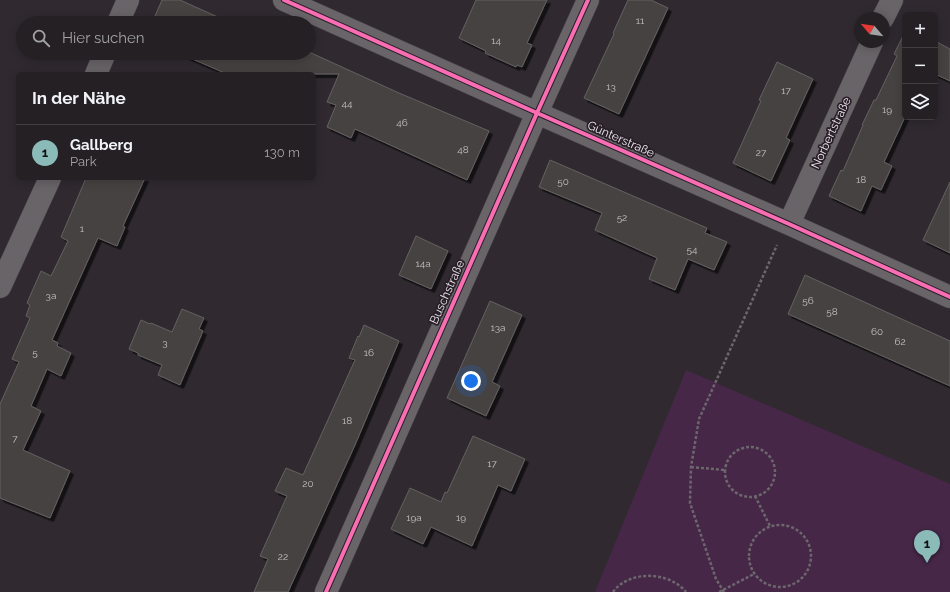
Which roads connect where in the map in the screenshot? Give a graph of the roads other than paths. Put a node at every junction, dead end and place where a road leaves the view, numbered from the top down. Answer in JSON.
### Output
{"nodes":[{"id":1,"x":128,"y":0,"type":"edge"},
{"id":2,"x":588,"y":0,"type":"edge"},
{"id":3,"x":892,"y":0,"type":"edge"},
{"id":4,"x":295,"y":2,"type":"edge"},
{"id":5,"x":886,"y":12,"type":"edge"},
{"id":6,"x":121,"y":16,"type":"edge"},
{"id":7,"x":869,"y":48,"type":"edge"},
{"id":8,"x":102,"y":60,"type":"edge"},
{"id":9,"x":97,"y":72,"type":"edge"},
{"id":10,"x":537,"y":113,"type":"junction"},
{"id":11,"x":49,"y":180,"type":"edge"},
{"id":12,"x":789,"y":224,"type":"junction"},
{"id":13,"x":0,"y":287,"type":"edge"},
{"id":14,"x":950,"y":297,"type":"edge"},
{"id":15,"x":326,"y":592,"type":"edge"}],
"edges":[{"from":1,"to":6,"type":"street"},
{"from":2,"to":10,"type":"street","name":"Buschstraße"},
{"from":3,"to":5,"type":"street"},
{"from":4,"to":10,"type":"street","name":"Günterstraße"},
{"from":7,"to":12,"type":"street","name":"Norbertstraße"},
{"from":8,"to":9,"type":"street"},
{"from":10,"to":12,"type":"street","name":"Günterstraße"},
{"from":10,"to":15,"type":"street","name":"Buschstraße"},
{"from":11,"to":13,"type":"street"},
{"from":12,"to":14,"type":"street","name":"Günterstraße"}]}
